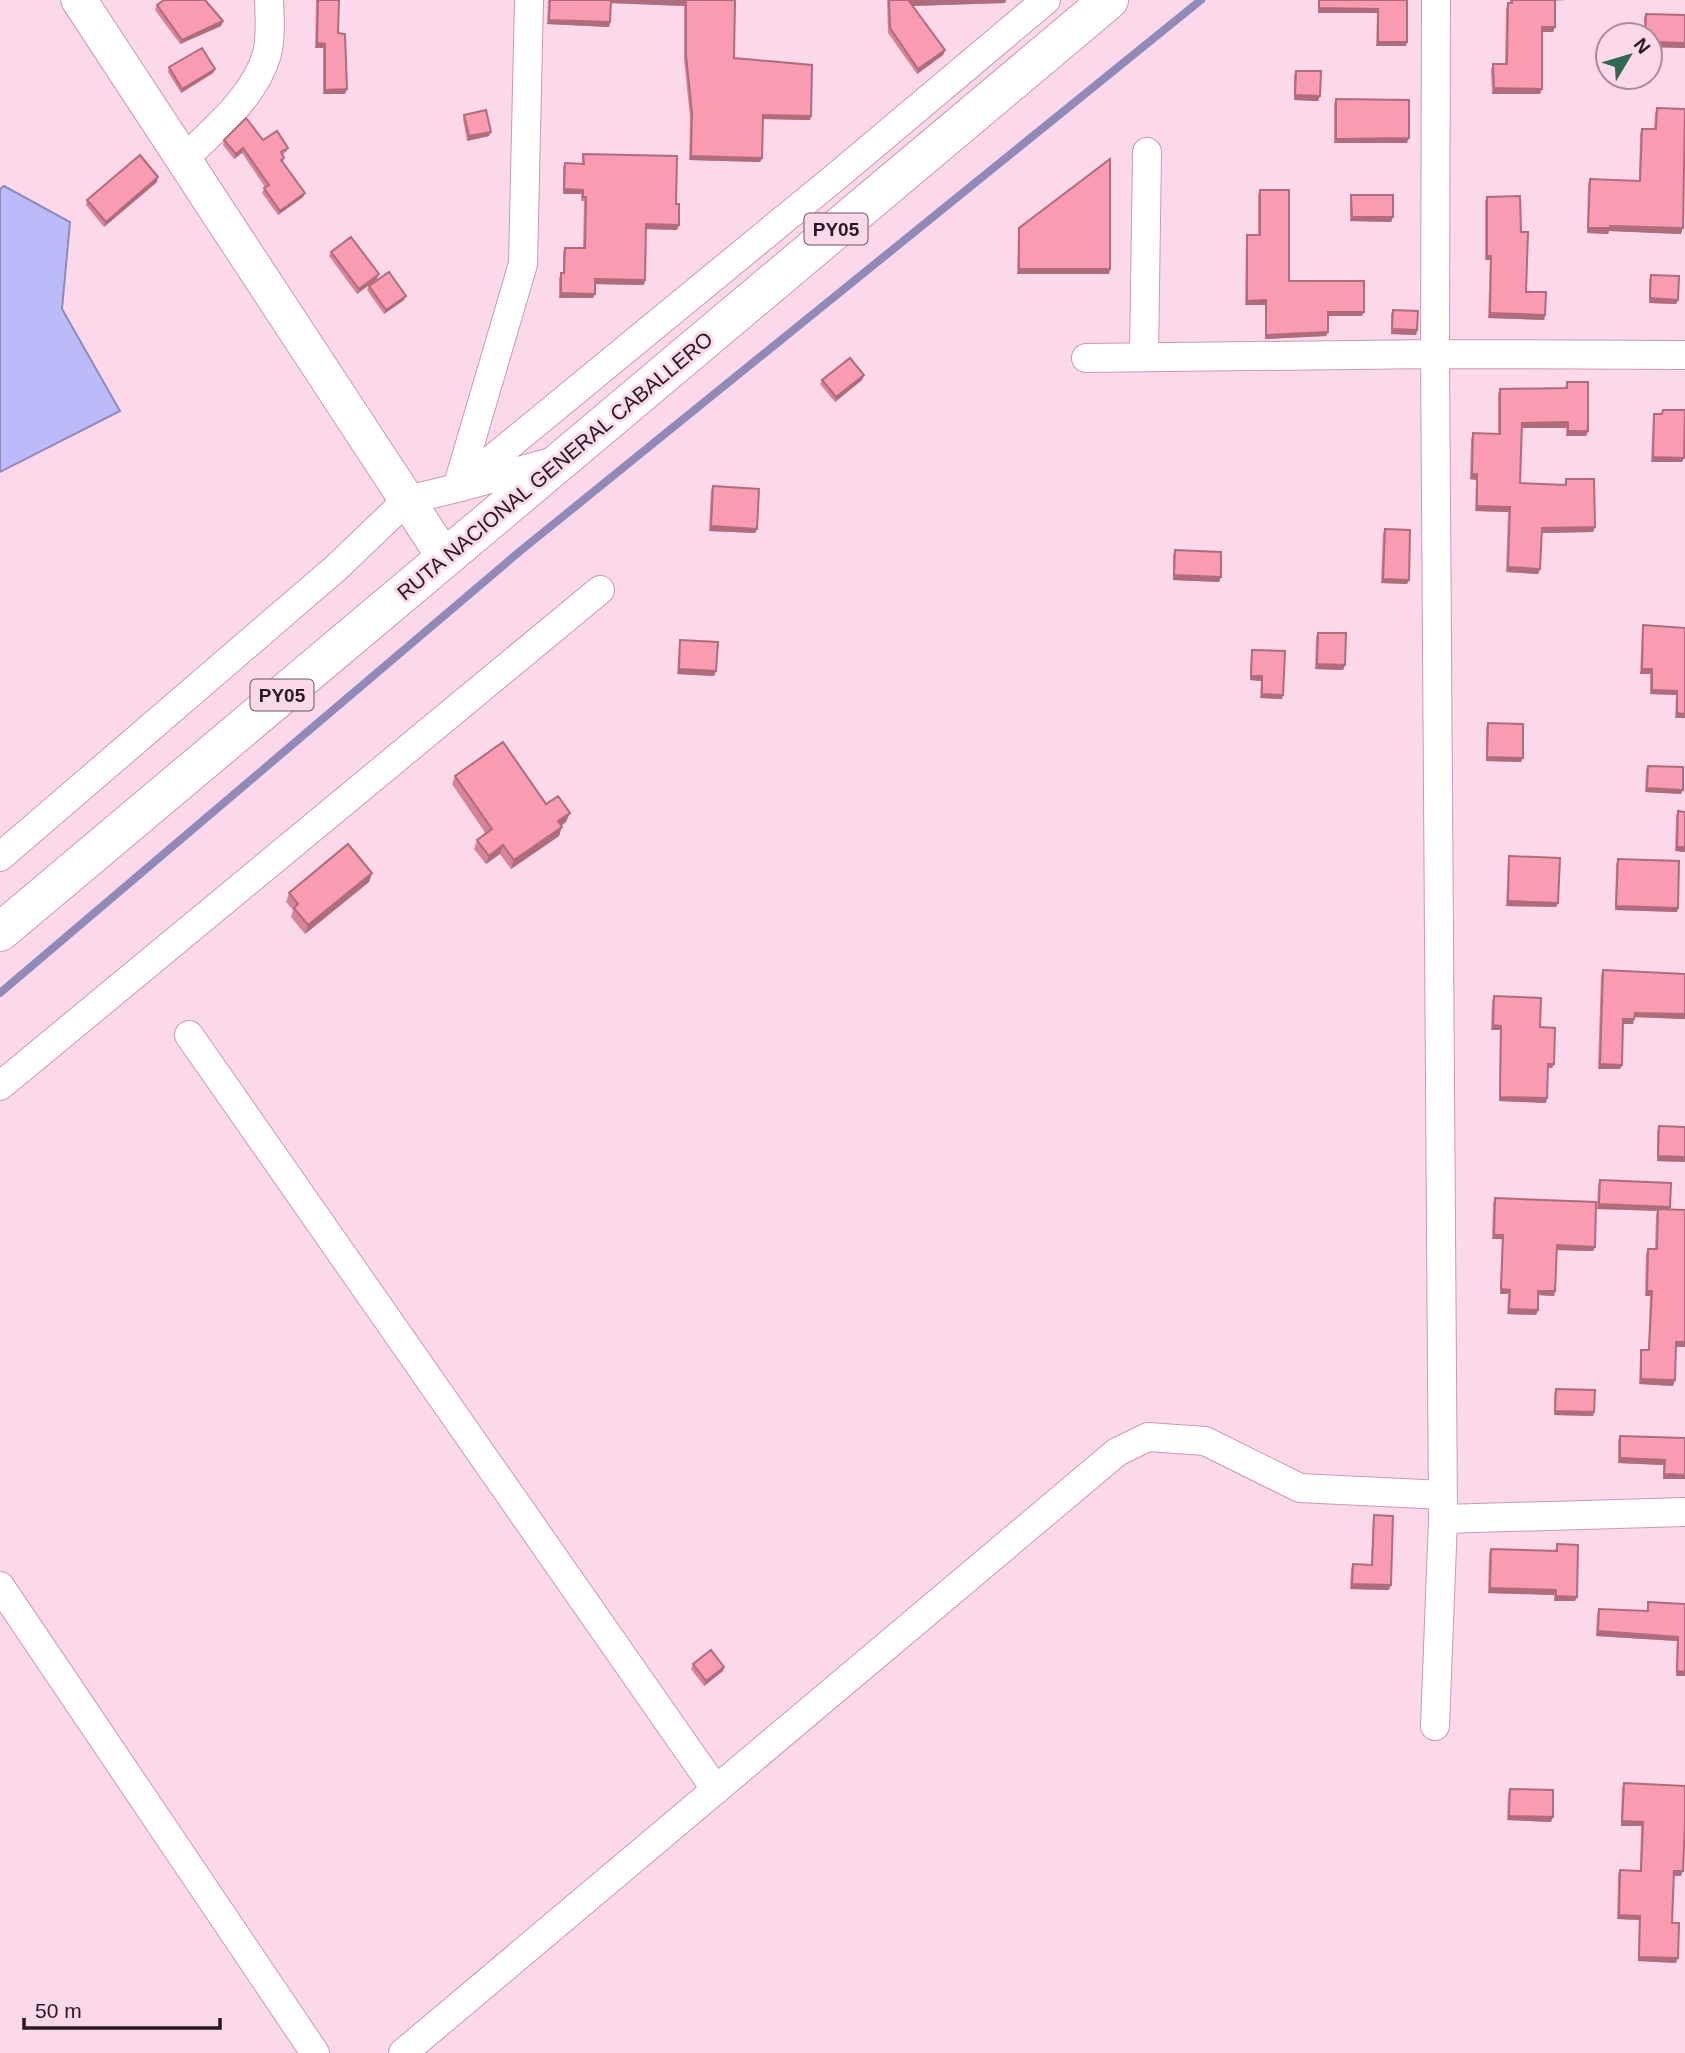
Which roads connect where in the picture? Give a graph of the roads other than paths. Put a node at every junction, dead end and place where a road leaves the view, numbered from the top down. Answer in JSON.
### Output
{"nodes":[{"id":1,"x":79,"y":0,"type":"edge"},
{"id":2,"x":269,"y":0,"type":"edge"},
{"id":3,"x":529,"y":0,"type":"edge"},
{"id":4,"x":1046,"y":0,"type":"edge"},
{"id":5,"x":1109,"y":0,"type":"edge"},
{"id":6,"x":1436,"y":0,"type":"edge"},
{"id":7,"x":1147,"y":152,"type":"dead end"},
{"id":8,"x":183,"y":160,"type":"junction"},
{"id":9,"x":1435,"y":354,"type":"junction"},
{"id":10,"x":1685,"y":355,"type":"edge"},
{"id":11,"x":1144,"y":357,"type":"junction"},
{"id":12,"x":1086,"y":358,"type":"dead end"},
{"id":13,"x":564,"y":458,"type":"junction"},
{"id":14,"x":457,"y":488,"type":"junction"},
{"id":15,"x":407,"y":500,"type":"junction"},
{"id":16,"x":445,"y":558,"type":"junction"},
{"id":17,"x":600,"y":590,"type":"dead end"},
{"id":18,"x":0,"y":857,"type":"edge"},
{"id":19,"x":0,"y":932,"type":"edge"},
{"id":20,"x":189,"y":1035,"type":"dead end"},
{"id":21,"x":0,"y":1086,"type":"edge"},
{"id":22,"x":1443,"y":1507,"type":"junction"},
{"id":23,"x":1685,"y":1512,"type":"edge"},
{"id":24,"x":0,"y":1586,"type":"edge"},
{"id":25,"x":1436,"y":1726,"type":"dead end"},
{"id":26,"x":716,"y":1790,"type":"junction"},
{"id":27,"x":315,"y":2053,"type":"edge"},
{"id":28,"x":403,"y":2053,"type":"edge"}],
"edges":[{"from":1,"to":8,"type":"street"},
{"from":2,"to":8,"type":"street"},
{"from":3,"to":14,"type":"street"},
{"from":4,"to":14,"type":"street"},
{"from":5,"to":13,"type":"highway","name":"RUTA NACIONAL GENERAL CABALLERO","number":"PY05"},
{"from":6,"to":9,"type":"street"},
{"from":7,"to":11,"type":"street"},
{"from":8,"to":15,"type":"street"},
{"from":9,"to":10,"type":"street"},
{"from":9,"to":11,"type":"street"},
{"from":9,"to":22,"type":"street"},
{"from":11,"to":12,"type":"street"},
{"from":13,"to":14,"type":"street"},
{"from":13,"to":16,"type":"highway","name":"RUTA NACIONAL GENERAL CABALLERO","number":"PY05"},
{"from":14,"to":15,"type":"street"},
{"from":15,"to":16,"type":"street"},
{"from":15,"to":18,"type":"street"},
{"from":16,"to":19,"type":"highway","name":"RUTA NACIONAL GENERAL CABALLERO","number":"PY05"},
{"from":17,"to":21,"type":"street"},
{"from":20,"to":26,"type":"street"},
{"from":22,"to":23,"type":"street"},
{"from":22,"to":25,"type":"street"},
{"from":22,"to":26,"type":"street"},
{"from":24,"to":27,"type":"street"},
{"from":26,"to":28,"type":"street"}]}
